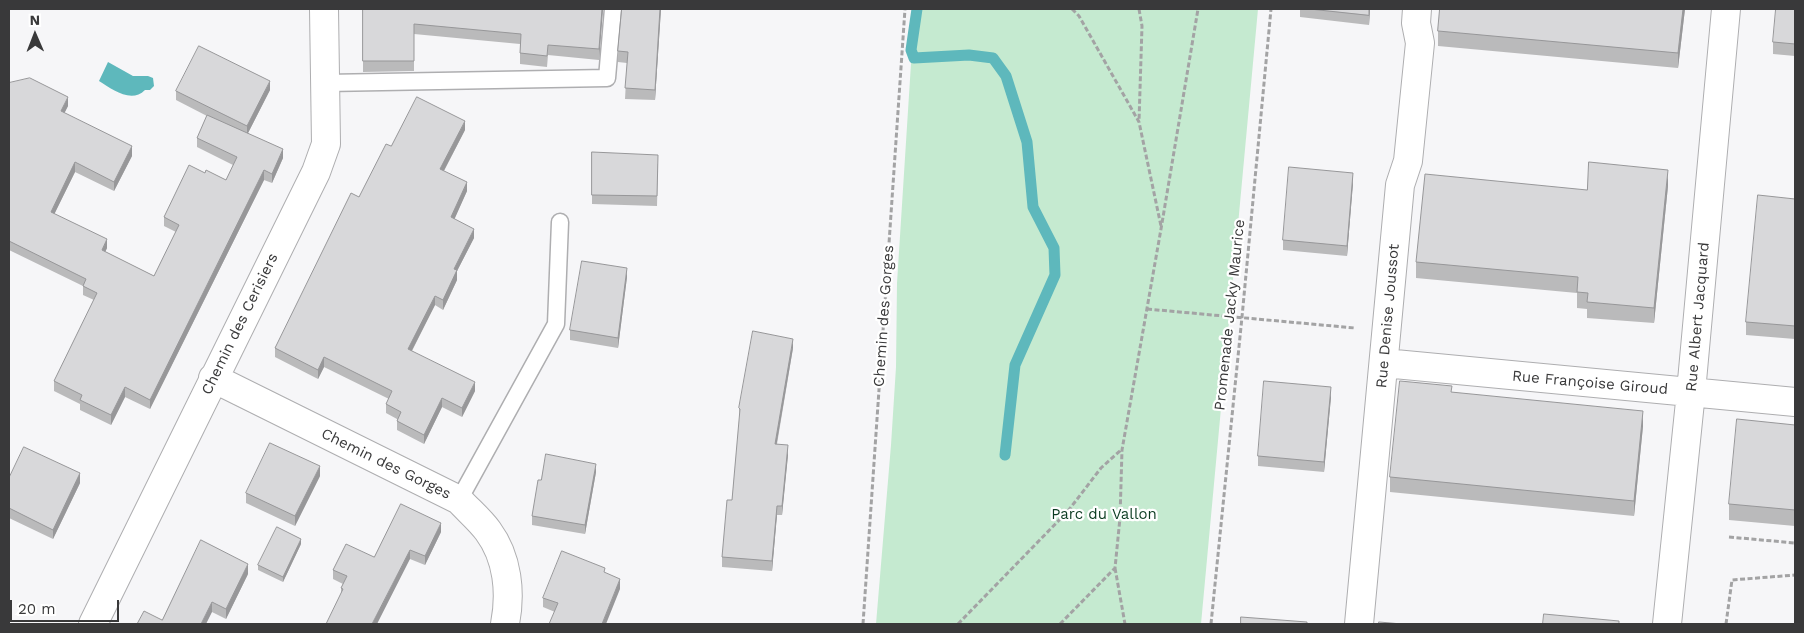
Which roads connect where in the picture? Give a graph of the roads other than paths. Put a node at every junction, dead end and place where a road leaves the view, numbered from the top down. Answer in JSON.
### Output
{"nodes":[{"id":1,"x":324,"y":9,"type":"edge"},
{"id":2,"x":613,"y":9,"type":"edge"},
{"id":3,"x":1417,"y":9,"type":"edge"},
{"id":4,"x":1726,"y":9,"type":"edge"},
{"id":5,"x":326,"y":83,"type":"junction"},
{"id":6,"x":560,"y":222,"type":"dead end"},
{"id":7,"x":1384,"y":363,"type":"junction"},
{"id":8,"x":213,"y":378,"type":"junction"},
{"id":9,"x":1691,"y":392,"type":"junction"},
{"id":10,"x":1795,"y":402,"type":"edge"},
{"id":11,"x":459,"y":500,"type":"junction"},
{"id":12,"x":93,"y":624,"type":"edge"},
{"id":13,"x":505,"y":624,"type":"edge"},
{"id":14,"x":1359,"y":624,"type":"edge"},
{"id":15,"x":1667,"y":624,"type":"edge"}],
"edges":[{"from":1,"to":5,"type":"street","name":"Chemin des Cerisiers"},
{"from":2,"to":5,"type":"lane"},
{"from":3,"to":7,"type":"street","name":"Rue Denise Joussot"},
{"from":4,"to":9,"type":"street","name":"Rue Albert Jacquard"},
{"from":5,"to":8,"type":"street","name":"Chemin des Cerisiers"},
{"from":6,"to":11,"type":"lane"},
{"from":7,"to":9,"type":"street","name":"Rue Françoise Giroud"},
{"from":7,"to":14,"type":"street","name":"Rue Denise Joussot"},
{"from":8,"to":11,"type":"street","name":"Chemin des Gorges"},
{"from":8,"to":12,"type":"street","name":"Chemin des Cerisiers"},
{"from":9,"to":10,"type":"street","name":"Rue Françoise Giroud"},
{"from":9,"to":15,"type":"street","name":"Rue Albert Jacquard"},
{"from":11,"to":13,"type":"street","name":"Chemin des Gorges"}]}
